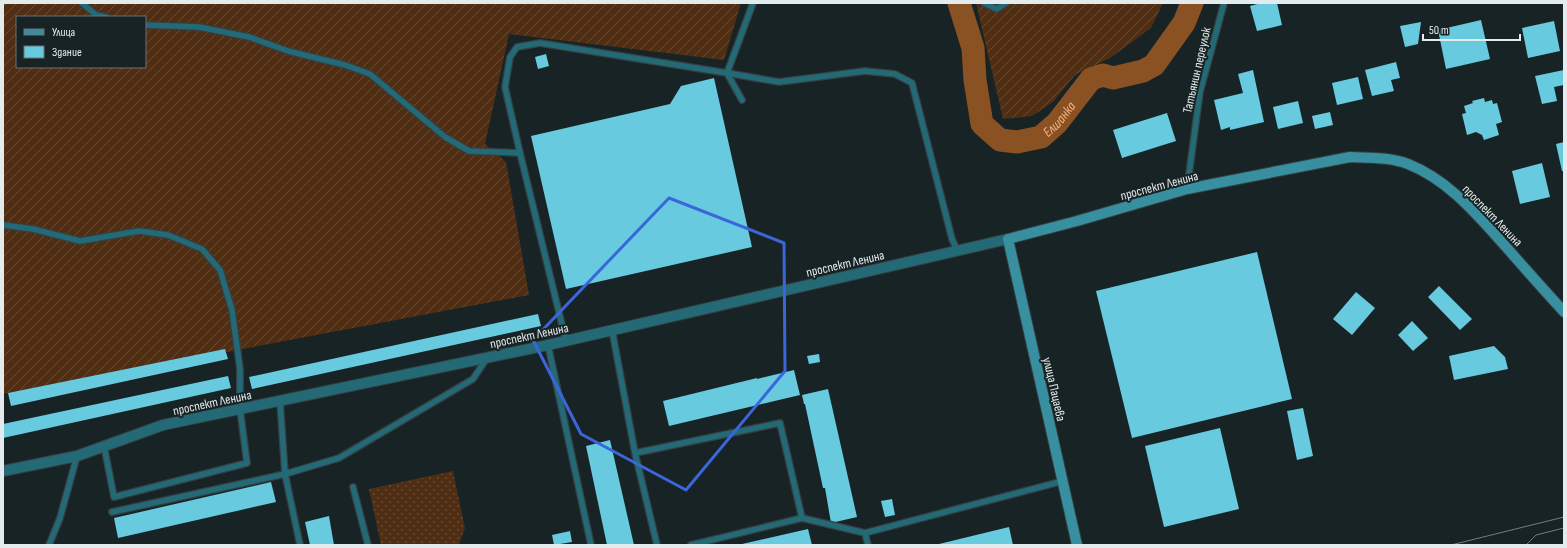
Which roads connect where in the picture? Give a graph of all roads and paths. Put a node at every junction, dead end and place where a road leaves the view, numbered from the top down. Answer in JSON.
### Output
{"nodes":[{"id":1,"x":82,"y":3,"type":"edge"},
{"id":2,"x":753,"y":3,"type":"edge"},
{"id":3,"x":984,"y":3,"type":"edge"},
{"id":4,"x":1006,"y":3,"type":"edge"},
{"id":5,"x":1224,"y":3,"type":"edge"},
{"id":6,"x":101,"y":16,"type":"edge"},
{"id":7,"x":146,"y":25,"type":"edge"},
{"id":8,"x":726,"y":73,"type":"junction"},
{"id":9,"x":742,"y":100,"type":"dead end"},
{"id":10,"x":520,"y":153,"type":"junction"},
{"id":11,"x":1187,"y":189,"type":"junction"},
{"id":12,"x":3,"y":225,"type":"edge"},
{"id":13,"x":1008,"y":239,"type":"junction"},
{"id":14,"x":957,"y":250,"type":"junction"},
{"id":15,"x":1564,"y":312,"type":"edge"},
{"id":16,"x":612,"y":330,"type":"junction"},
{"id":17,"x":566,"y":341,"type":"junction"},
{"id":18,"x":548,"y":345,"type":"junction"},
{"id":19,"x":487,"y":358,"type":"junction"},
{"id":20,"x":280,"y":401,"type":"junction"},
{"id":21,"x":240,"y":410,"type":"junction"},
{"id":22,"x":104,"y":446,"type":"junction"},
{"id":23,"x":635,"y":453,"type":"junction"},
{"id":24,"x":77,"y":456,"type":"junction"},
{"id":25,"x":3,"y":471,"type":"edge"},
{"id":26,"x":284,"y":474,"type":"junction"},
{"id":27,"x":1063,"y":481,"type":"junction"},
{"id":28,"x":353,"y":487,"type":"dead end"},
{"id":29,"x":112,"y":512,"type":"dead end"},
{"id":30,"x":802,"y":518,"type":"junction"},
{"id":31,"x":865,"y":533,"type":"junction"},
{"id":32,"x":49,"y":545,"type":"edge"},
{"id":33,"x":300,"y":545,"type":"edge"},
{"id":34,"x":368,"y":545,"type":"edge"},
{"id":35,"x":591,"y":545,"type":"edge"},
{"id":36,"x":657,"y":545,"type":"edge"},
{"id":37,"x":691,"y":545,"type":"edge"},
{"id":38,"x":868,"y":545,"type":"edge"},
{"id":39,"x":1078,"y":545,"type":"edge"}],
"edges":[{"from":1,"to":6,"type":"lane"},
{"from":2,"to":8,"type":"lane"},
{"from":3,"to":4,"type":"lane"},
{"from":5,"to":11,"type":"lane","name":"Татьянин переулок"},
{"from":7,"to":10,"type":"lane"},
{"from":8,"to":9,"type":"lane"},
{"from":8,"to":10,"type":"lane"},
{"from":8,"to":14,"type":"lane"},
{"from":10,"to":17,"type":"lane"},
{"from":11,"to":13,"type":"street","name":"проспект Ленина"},
{"from":11,"to":15,"type":"street","name":"проспект Ленина"},
{"from":12,"to":21,"type":"lane"},
{"from":13,"to":14,"type":"street","name":"проспект Ленина"},
{"from":13,"to":27,"type":"street","name":"улица Пацаева"},
{"from":14,"to":16,"type":"street","name":"проспект Ленина"},
{"from":16,"to":17,"type":"street","name":"проспект Ленина"},
{"from":16,"to":23,"type":"lane"},
{"from":17,"to":18,"type":"street","name":"проспект Ленина"},
{"from":18,"to":19,"type":"street","name":"проспект Ленина"},
{"from":18,"to":35,"type":"lane"},
{"from":19,"to":20,"type":"street","name":"проспект Ленина"},
{"from":19,"to":26,"type":"lane"},
{"from":20,"to":21,"type":"street","name":"проспект Ленина"},
{"from":20,"to":26,"type":"lane"},
{"from":21,"to":22,"type":"street","name":"проспект Ленина"},
{"from":21,"to":22,"type":"lane"},
{"from":22,"to":24,"type":"street","name":"проспект Ленина"},
{"from":23,"to":30,"type":"lane"},
{"from":23,"to":36,"type":"lane"},
{"from":24,"to":25,"type":"street","name":"проспект Ленина"},
{"from":24,"to":32,"type":"lane"},
{"from":26,"to":29,"type":"lane"},
{"from":26,"to":33,"type":"lane"},
{"from":27,"to":31,"type":"lane"},
{"from":27,"to":39,"type":"street","name":"улица Пацаева"},
{"from":28,"to":34,"type":"lane"},
{"from":30,"to":31,"type":"lane"},
{"from":30,"to":37,"type":"lane"},
{"from":31,"to":38,"type":"lane"}]}
